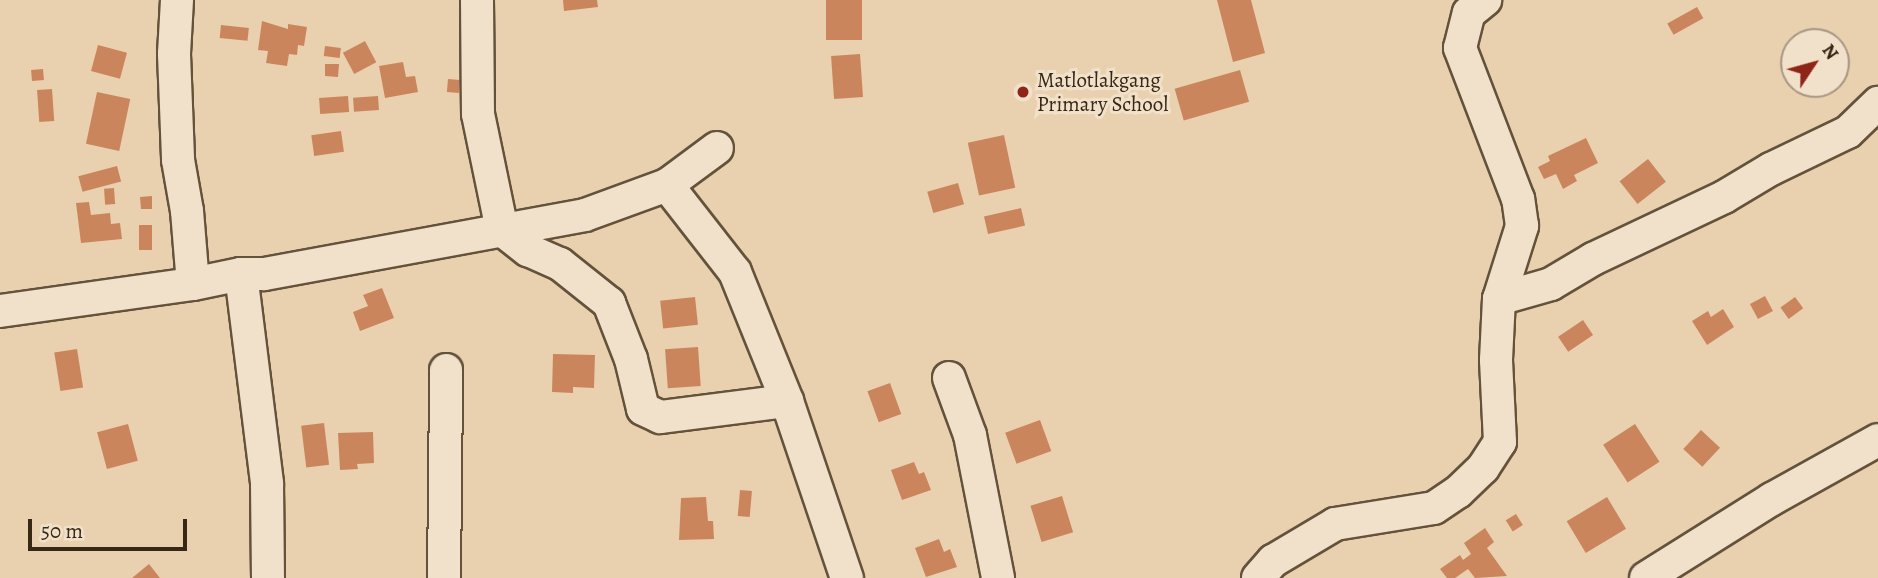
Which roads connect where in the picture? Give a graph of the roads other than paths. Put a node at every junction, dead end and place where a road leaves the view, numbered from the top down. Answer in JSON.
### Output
{"nodes":[{"id":1,"x":177,"y":0,"type":"edge"},
{"id":2,"x":477,"y":0,"type":"edge"},
{"id":3,"x":1475,"y":4,"type":"edge"},
{"id":4,"x":1878,"y":103,"type":"edge"},
{"id":5,"x":717,"y":148,"type":"dead end"},
{"id":6,"x":667,"y":185,"type":"junction"},
{"id":7,"x":502,"y":230,"type":"junction"},
{"id":8,"x":241,"y":274,"type":"junction"},
{"id":9,"x":193,"y":284,"type":"junction"},
{"id":10,"x":1499,"y":299,"type":"junction"},
{"id":11,"x":0,"y":311,"type":"edge"},
{"id":12,"x":446,"y":370,"type":"dead end"},
{"id":13,"x":949,"y":378,"type":"dead end"},
{"id":14,"x":787,"y":401,"type":"junction"},
{"id":15,"x":1878,"y":440,"type":"edge"},
{"id":16,"x":268,"y":578,"type":"edge"},
{"id":17,"x":444,"y":578,"type":"edge"},
{"id":18,"x":847,"y":578,"type":"edge"},
{"id":19,"x":998,"y":578,"type":"edge"},
{"id":20,"x":1258,"y":578,"type":"edge"},
{"id":21,"x":1646,"y":578,"type":"edge"}],
"edges":[{"from":1,"to":9,"type":"street"},
{"from":2,"to":7,"type":"street"},
{"from":3,"to":10,"type":"street"},
{"from":4,"to":10,"type":"street"},
{"from":5,"to":6,"type":"street"},
{"from":6,"to":7,"type":"street"},
{"from":6,"to":14,"type":"street"},
{"from":7,"to":8,"type":"street"},
{"from":7,"to":14,"type":"street"},
{"from":8,"to":9,"type":"street"},
{"from":8,"to":16,"type":"street"},
{"from":9,"to":11,"type":"street"},
{"from":10,"to":20,"type":"street"},
{"from":12,"to":17,"type":"street"},
{"from":13,"to":19,"type":"street"},
{"from":14,"to":18,"type":"street"},
{"from":15,"to":21,"type":"street"}]}
